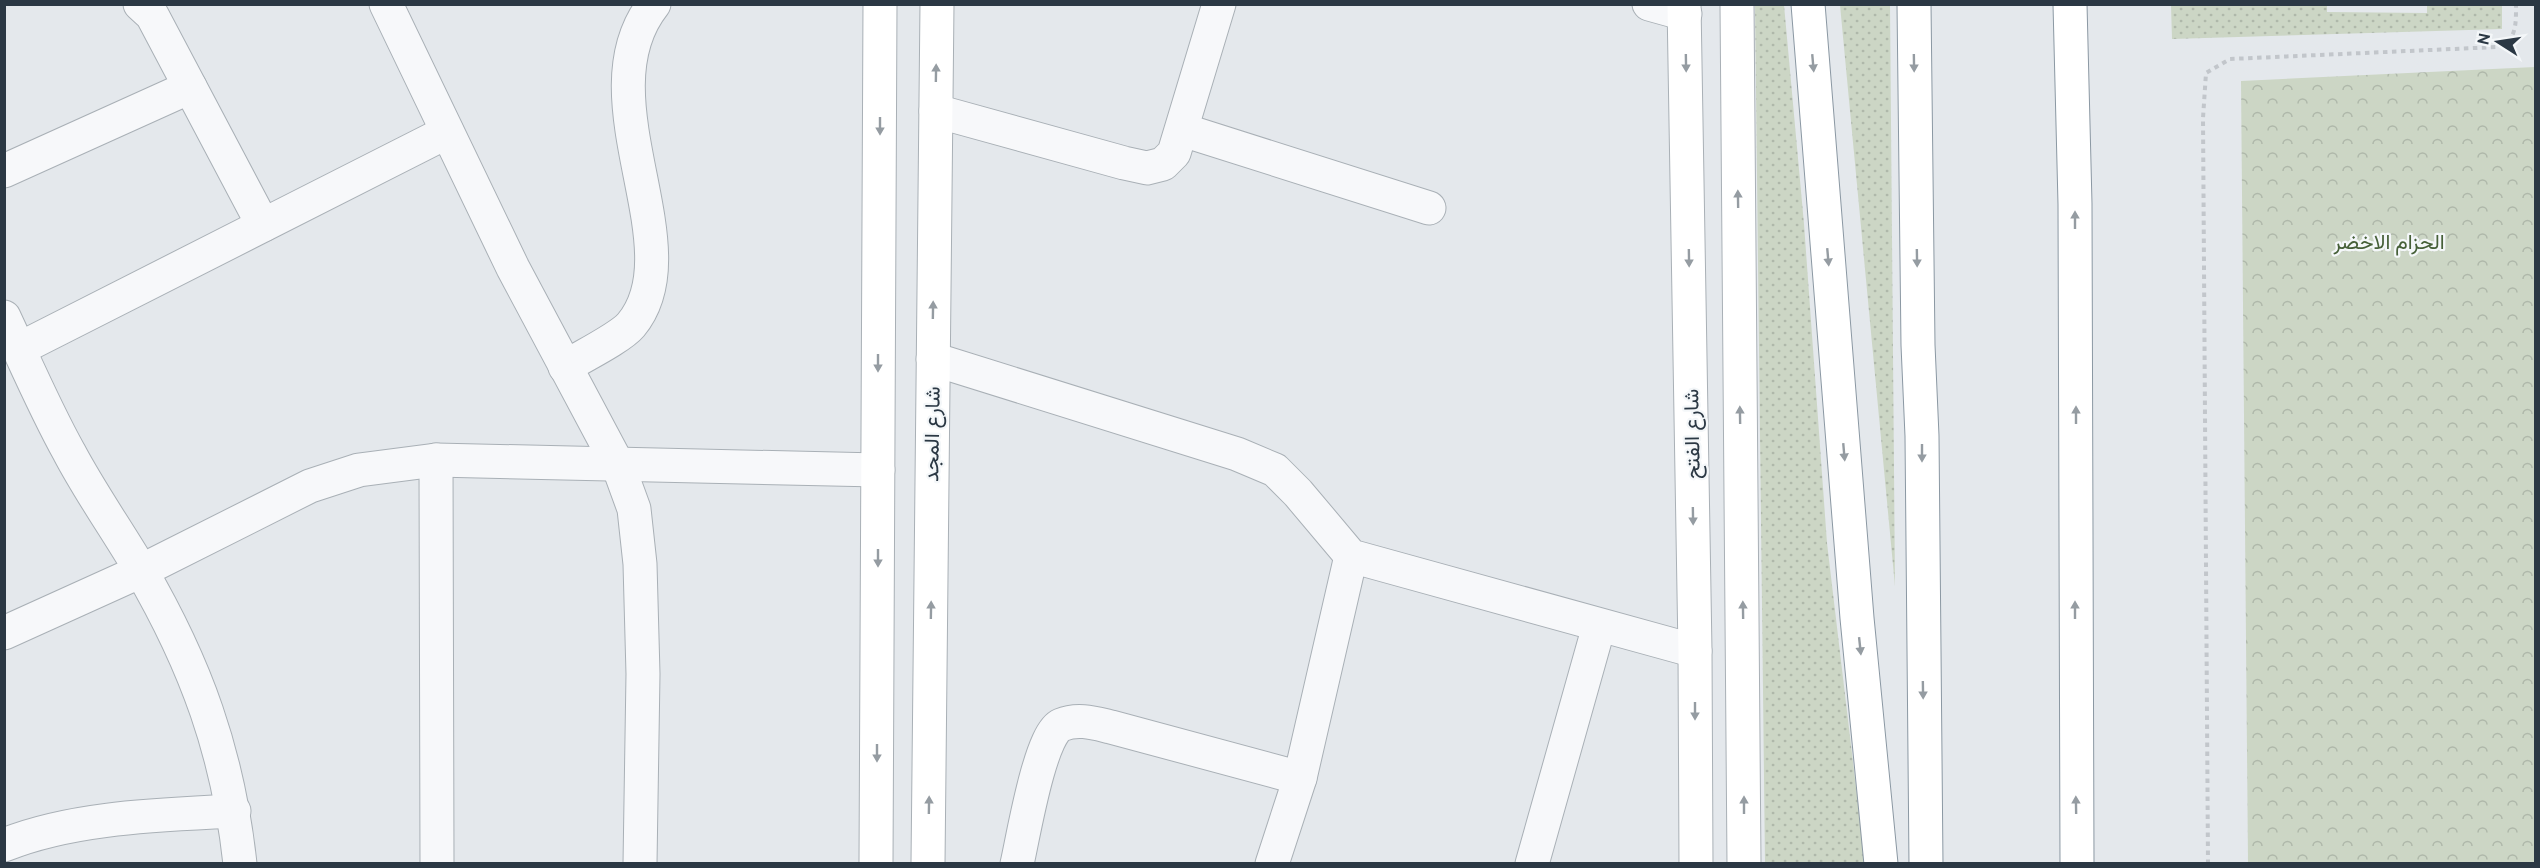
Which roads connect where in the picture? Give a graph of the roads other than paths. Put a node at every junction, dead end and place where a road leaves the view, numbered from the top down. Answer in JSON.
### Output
{"nodes":[{"id":1,"x":140,"y":4,"type":"edge"},
{"id":2,"x":386,"y":4,"type":"edge"},
{"id":3,"x":654,"y":4,"type":"edge"},
{"id":4,"x":880,"y":4,"type":"edge"},
{"id":5,"x":937,"y":4,"type":"edge"},
{"id":6,"x":1219,"y":4,"type":"edge"},
{"id":7,"x":1649,"y":4,"type":"edge"},
{"id":8,"x":1737,"y":4,"type":"edge"},
{"id":9,"x":1808,"y":4,"type":"edge"},
{"id":10,"x":1914,"y":4,"type":"edge"},
{"id":11,"x":2070,"y":4,"type":"edge"},
{"id":12,"x":1684,"y":9,"type":"edge"},
{"id":13,"x":190,"y":87,"type":"junction"},
{"id":14,"x":936,"y":111,"type":"junction"},
{"id":15,"x":1183,"y":130,"type":"junction"},
{"id":16,"x":447,"y":132,"type":"junction"},
{"id":17,"x":4,"y":171,"type":"edge"},
{"id":18,"x":1429,"y":208,"type":"dead end"},
{"id":19,"x":263,"y":225,"type":"junction"},
{"id":20,"x":4,"y":317,"type":"edge"},
{"id":21,"x":19,"y":349,"type":"junction"},
{"id":22,"x":933,"y":359,"type":"junction"},
{"id":23,"x":565,"y":367,"type":"junction"},
{"id":24,"x":436,"y":460,"type":"junction"},
{"id":25,"x":618,"y":465,"type":"junction"},
{"id":26,"x":878,"y":470,"type":"junction"},
{"id":27,"x":1351,"y":556,"type":"junction"},
{"id":28,"x":141,"y":571,"type":"junction"},
{"id":29,"x":1599,"y":626,"type":"junction"},
{"id":30,"x":4,"y":633,"type":"edge"},
{"id":31,"x":1695,"y":651,"type":"junction"},
{"id":32,"x":1300,"y":777,"type":"junction"},
{"id":33,"x":234,"y":811,"type":"junction"},
{"id":34,"x":4,"y":845,"type":"edge"},
{"id":35,"x":240,"y":864,"type":"edge"},
{"id":36,"x":437,"y":864,"type":"edge"},
{"id":37,"x":640,"y":864,"type":"edge"},
{"id":38,"x":876,"y":864,"type":"edge"},
{"id":39,"x":928,"y":864,"type":"edge"},
{"id":40,"x":1017,"y":864,"type":"edge"},
{"id":41,"x":1272,"y":864,"type":"edge"},
{"id":42,"x":1533,"y":864,"type":"edge"},
{"id":43,"x":1696,"y":864,"type":"edge"},
{"id":44,"x":1744,"y":864,"type":"edge"},
{"id":45,"x":1881,"y":864,"type":"edge"},
{"id":46,"x":1926,"y":864,"type":"edge"},
{"id":47,"x":2077,"y":864,"type":"edge"}],
"edges":[{"from":1,"to":13,"type":"street"},
{"from":2,"to":16,"type":"street"},
{"from":3,"to":23,"type":"street"},
{"from":4,"to":26,"type":"main road","one_way":true},
{"from":14,"to":5,"type":"main road","name":"شارع المجد","one_way":true},
{"from":6,"to":15,"type":"street"},
{"from":7,"to":12,"type":"street"},
{"from":44,"to":8,"type":"main road","one_way":true},
{"from":9,"to":45,"type":"main road","one_way":true},
{"from":10,"to":46,"type":"main road","one_way":true},
{"from":47,"to":11,"type":"main road","one_way":true},
{"from":12,"to":31,"type":"main road","name":"شارع الفتح","one_way":true},
{"from":13,"to":17,"type":"street"},
{"from":13,"to":19,"type":"street"},
{"from":14,"to":15,"type":"street"},
{"from":22,"to":14,"type":"main road","name":"شارع المجد","one_way":true},
{"from":15,"to":18,"type":"street"},
{"from":16,"to":19,"type":"street"},
{"from":16,"to":23,"type":"street"},
{"from":19,"to":21,"type":"street"},
{"from":20,"to":21,"type":"street"},
{"from":21,"to":28,"type":"street"},
{"from":22,"to":27,"type":"street"},
{"from":39,"to":22,"type":"main road","name":"شارع المجد","one_way":true},
{"from":23,"to":25,"type":"street"},
{"from":24,"to":25,"type":"street"},
{"from":24,"to":28,"type":"street"},
{"from":24,"to":36,"type":"street"},
{"from":25,"to":26,"type":"street"},
{"from":25,"to":37,"type":"street"},
{"from":26,"to":38,"type":"main road","one_way":true},
{"from":27,"to":29,"type":"street"},
{"from":27,"to":32,"type":"street"},
{"from":28,"to":30,"type":"street"},
{"from":28,"to":33,"type":"street"},
{"from":29,"to":31,"type":"street"},
{"from":29,"to":42,"type":"street"},
{"from":31,"to":43,"type":"main road","name":"شارع الفتح","one_way":true},
{"from":32,"to":40,"type":"street"},
{"from":32,"to":41,"type":"street"},
{"from":33,"to":34,"type":"street"},
{"from":33,"to":35,"type":"street"}]}
